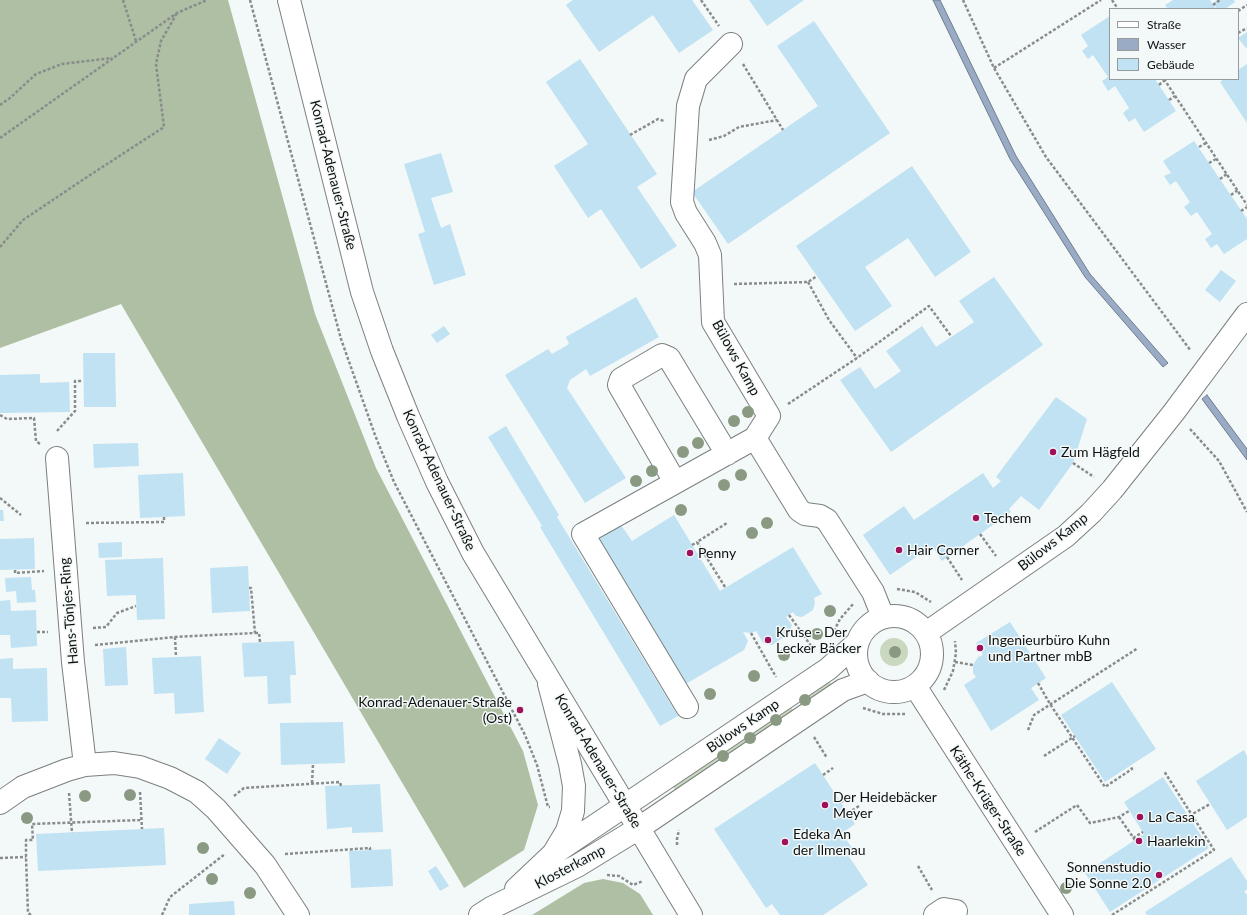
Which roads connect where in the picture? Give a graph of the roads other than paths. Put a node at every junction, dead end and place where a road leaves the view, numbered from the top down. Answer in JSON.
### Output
{"nodes":[{"id":1,"x":289,"y":0,"type":"edge"},
{"id":2,"x":731,"y":44,"type":"dead end"},
{"id":3,"x":1247,"y":314,"type":"edge"},
{"id":4,"x":755,"y":438,"type":"junction"},
{"id":5,"x":728,"y":454,"type":"junction"},
{"id":6,"x":57,"y":458,"type":"road end"},
{"id":7,"x":675,"y":482,"type":"junction"},
{"id":8,"x":884,"y":617,"type":"junction"},
{"id":9,"x":926,"y":634,"type":"junction"},
{"id":10,"x":858,"y":642,"type":"junction"},
{"id":11,"x":546,"y":676,"type":"junction"},
{"id":12,"x":868,"y":681,"type":"junction"},
{"id":13,"x":915,"y":686,"type":"junction"},
{"id":14,"x":687,"y":708,"type":"dead end"},
{"id":15,"x":76,"y":767,"type":"junction"},
{"id":16,"x":0,"y":803,"type":"edge"},
{"id":17,"x":625,"y":806,"type":"junction"},
{"id":18,"x":639,"y":828,"type":"junction"},
{"id":19,"x":553,"y":854,"type":"junction"},
{"id":20,"x":500,"y":904,"type":"junction"},
{"id":21,"x":298,"y":915,"type":"edge"},
{"id":22,"x":480,"y":915,"type":"edge"},
{"id":23,"x":691,"y":915,"type":"edge"},
{"id":24,"x":1062,"y":915,"type":"edge"}],
"edges":[{"from":1,"to":11,"type":"street","name":"Konrad-Adenauer-Straße"},
{"from":2,"to":4,"type":"street","name":"Bülows Kamp"},
{"from":3,"to":9,"type":"street","name":"Bülows Kamp"},
{"from":4,"to":5,"type":"street"},
{"from":4,"to":8,"type":"street"},
{"from":5,"to":7,"type":"street"},
{"from":5,"to":7,"type":"street"},
{"from":6,"to":15,"type":"street","name":"Hans-Tönjes-Ring"},
{"from":7,"to":14,"type":"street"},
{"from":8,"to":9,"type":"street"},
{"from":8,"to":10,"type":"street","name":"Bülows Kamp"},
{"from":9,"to":13,"type":"street"},
{"from":10,"to":12,"type":"street","name":"Bülows Kamp"},
{"from":10,"to":17,"type":"street","name":"Bülows Kamp"},
{"from":11,"to":17,"type":"street","name":"Konrad-Adenauer-Straße"},
{"from":11,"to":19,"type":"street","name":"Klosterkamp"},
{"from":12,"to":13,"type":"street","name":"Bülows Kamp"},
{"from":12,"to":18,"type":"street","name":"Bülows Kamp"},
{"from":13,"to":24,"type":"street","name":"Käthe-Krüger-Straße"},
{"from":15,"to":16,"type":"street"},
{"from":15,"to":21,"type":"street"},
{"from":17,"to":18,"type":"street","name":"Konrad-Adenauer-Straße"},
{"from":17,"to":19,"type":"street","name":"Klosterkamp"},
{"from":18,"to":20,"type":"street","name":"Klosterkamp"},
{"from":18,"to":23,"type":"street","name":"Konrad-Adenauer-Straße"},
{"from":19,"to":20,"type":"street","name":"Klosterkamp"},
{"from":20,"to":22,"type":"street","name":"Klosterkamp"}]}
